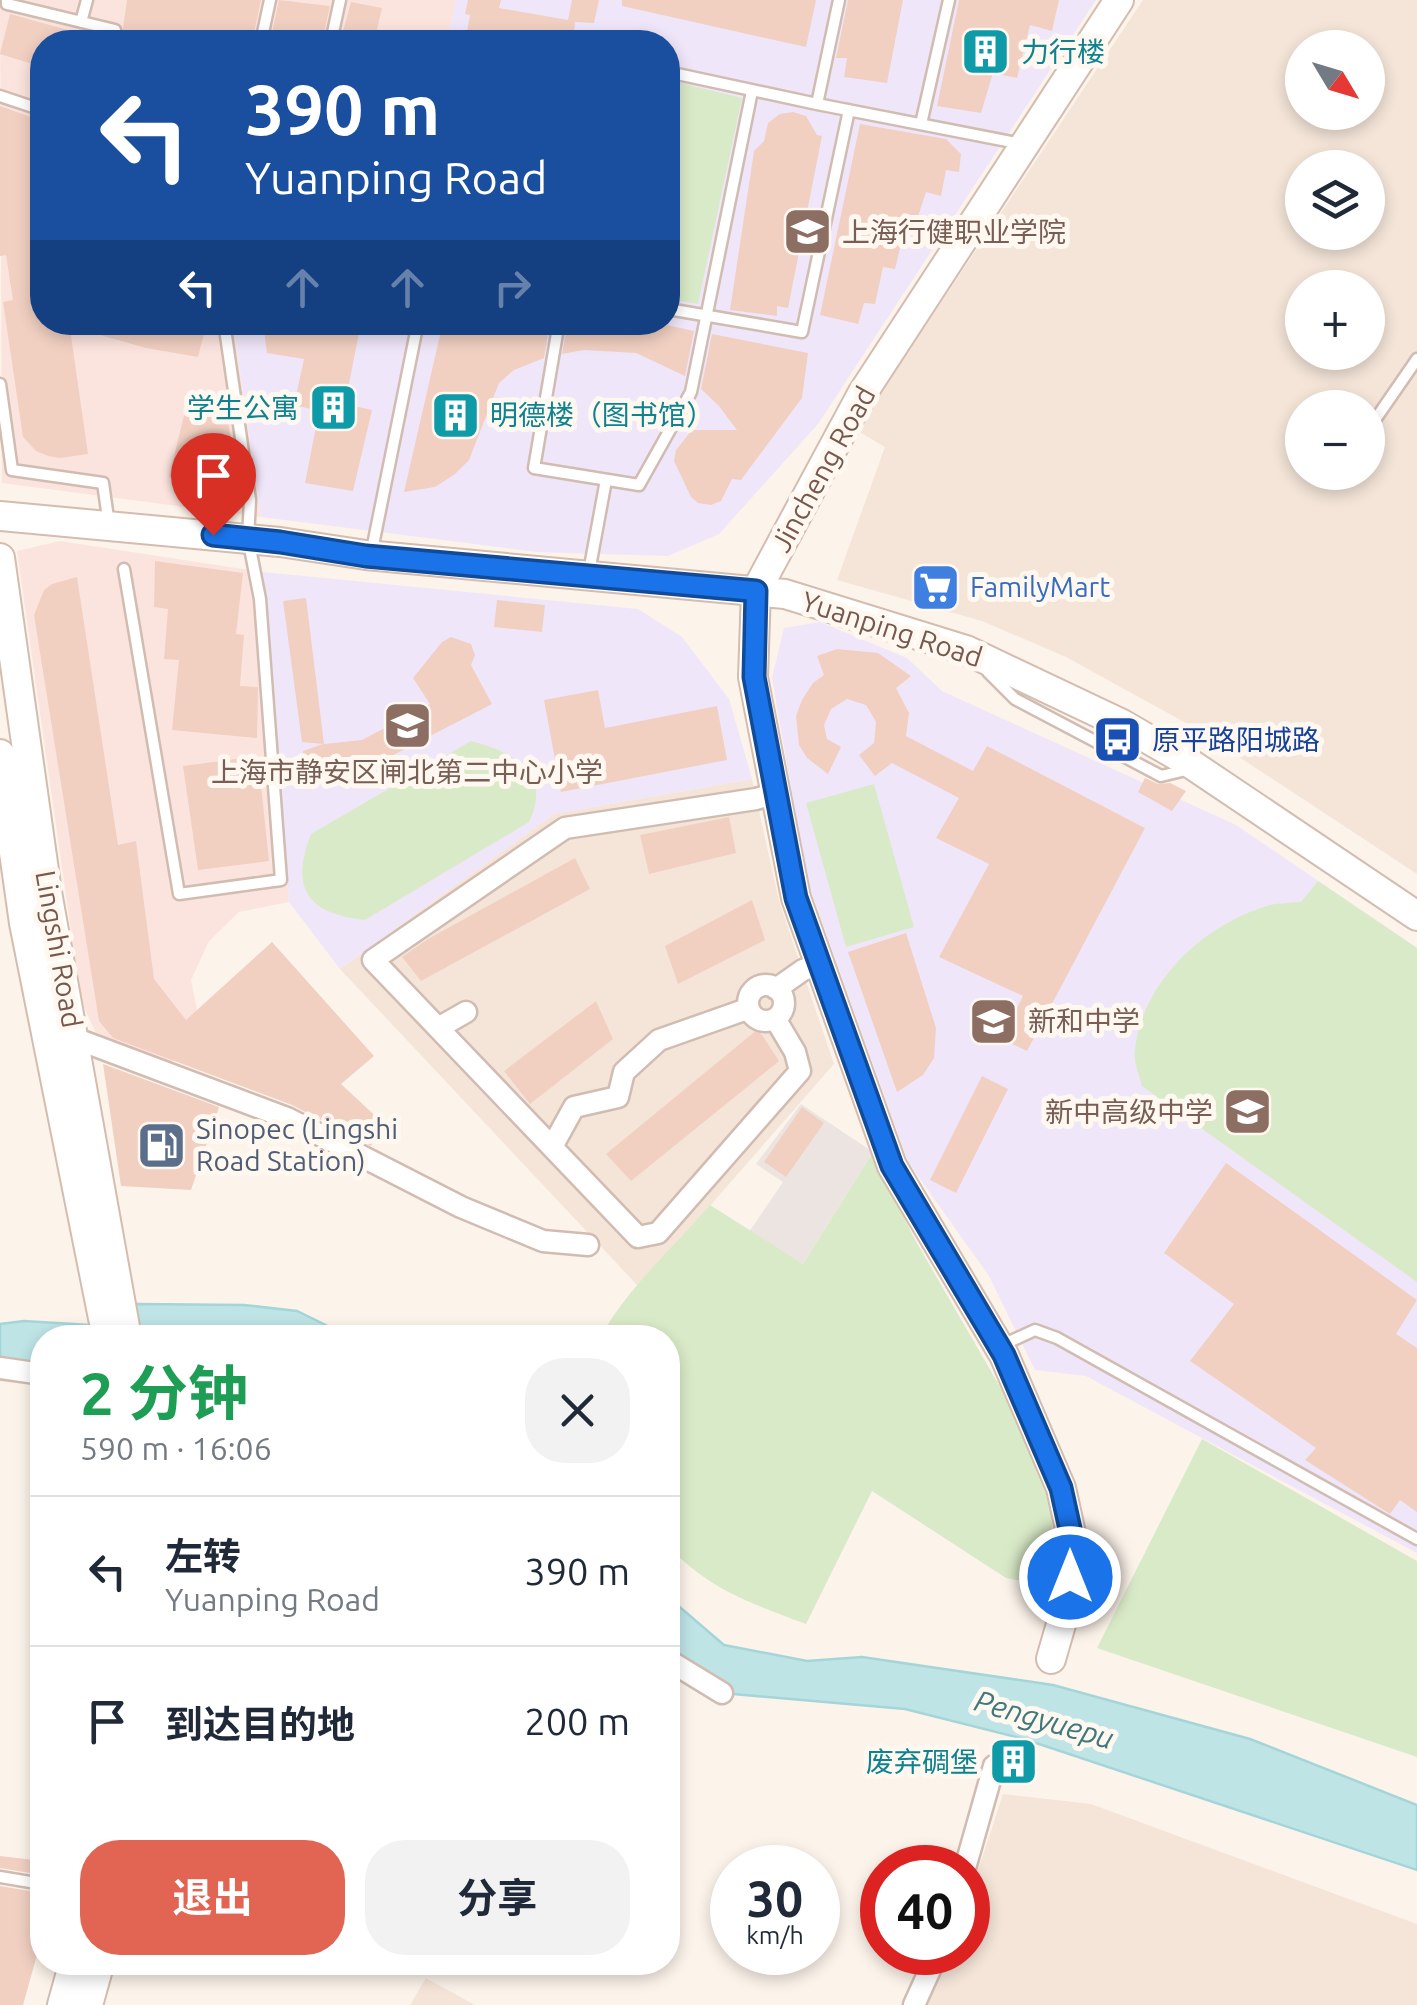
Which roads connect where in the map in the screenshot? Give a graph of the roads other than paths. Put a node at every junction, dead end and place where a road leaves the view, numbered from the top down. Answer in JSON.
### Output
{"nodes":[{"id":1,"x":7,"y":0,"type":"edge"},
{"id":2,"x":87,"y":0,"type":"edge"},
{"id":3,"x":270,"y":0,"type":"edge"},
{"id":4,"x":340,"y":0,"type":"edge"},
{"id":5,"x":839,"y":0,"type":"edge"},
{"id":6,"x":949,"y":0,"type":"edge"},
{"id":7,"x":1120,"y":0,"type":"edge"},
{"id":8,"x":81,"y":22,"type":"junction"},
{"id":9,"x":115,"y":30,"type":"edge"},
{"id":10,"x":264,"y":30,"type":"edge"},
{"id":11,"x":334,"y":30,"type":"edge"},
{"id":12,"x":680,"y":75,"type":"edge"},
{"id":13,"x":752,"y":90,"type":"junction"},
{"id":14,"x":0,"y":96,"type":"edge"},
{"id":15,"x":817,"y":104,"type":"junction"},
{"id":16,"x":30,"y":106,"type":"edge"},
{"id":17,"x":849,"y":110,"type":"junction"},
{"id":18,"x":921,"y":124,"type":"junction"},
{"id":19,"x":1025,"y":145,"type":"junction"},
{"id":20,"x":680,"y":311,"type":"edge"},
{"id":21,"x":706,"y":316,"type":"junction"},
{"id":22,"x":226,"y":335,"type":"edge"},
{"id":23,"x":415,"y":335,"type":"edge"},
{"id":24,"x":557,"y":335,"type":"edge"},
{"id":25,"x":1417,"y":359,"type":"edge"},
{"id":26,"x":0,"y":384,"type":"edge"},
{"id":27,"x":1385,"y":405,"type":"edge"},
{"id":28,"x":606,"y":480,"type":"junction"},
{"id":29,"x":0,"y":516,"type":"edge"},
{"id":30,"x":109,"y":526,"type":"junction"},
{"id":31,"x":248,"y":538,"type":"junction"},
{"id":32,"x":370,"y":556,"type":"junction"},
{"id":33,"x":0,"y":558,"type":"edge"},
{"id":34,"x":124,"y":569,"type":"dead end"},
{"id":35,"x":588,"y":576,"type":"junction"},
{"id":36,"x":756,"y":591,"type":"junction"},
{"id":37,"x":0,"y":754,"type":"edge"},
{"id":38,"x":776,"y":793,"type":"junction"},
{"id":39,"x":1417,"y":916,"type":"edge"},
{"id":40,"x":820,"y":964,"type":"junction"},
{"id":41,"x":776,"y":989,"type":"junction"},
{"id":42,"x":747,"y":1009,"type":"junction"},
{"id":43,"x":466,"y":1012,"type":"dead end"},
{"id":44,"x":776,"y":1020,"type":"junction"},
{"id":45,"x":438,"y":1028,"type":"junction"},
{"id":46,"x":74,"y":1038,"type":"junction"},
{"id":47,"x":552,"y":1147,"type":"junction"},
{"id":48,"x":588,"y":1245,"type":"dead end"},
{"id":49,"x":110,"y":1294,"type":"junction"},
{"id":50,"x":108,"y":1325,"type":"edge"},
{"id":51,"x":122,"y":1325,"type":"edge"},
{"id":52,"x":999,"y":1346,"type":"junction"},
{"id":53,"x":0,"y":1368,"type":"edge"},
{"id":54,"x":30,"y":1372,"type":"edge"},
{"id":55,"x":1417,"y":1539,"type":"edge"},
{"id":56,"x":1050,"y":1659,"type":"dead end"},
{"id":57,"x":680,"y":1667,"type":"edge"},
{"id":58,"x":722,"y":1693,"type":"dead end"},
{"id":59,"x":994,"y":1766,"type":"dead end"},
{"id":60,"x":972,"y":1845,"type":"edge"},
{"id":61,"x":0,"y":1876,"type":"edge"},
{"id":62,"x":30,"y":1882,"type":"edge"},
{"id":63,"x":70,"y":1975,"type":"edge"},
{"id":64,"x":96,"y":1975,"type":"edge"},
{"id":65,"x":928,"y":1975,"type":"edge"},
{"id":66,"x":62,"y":2005,"type":"edge"},
{"id":67,"x":88,"y":2005,"type":"edge"},
{"id":68,"x":914,"y":2005,"type":"edge"}],
"edges":[{"from":1,"to":8,"type":"lane"},
{"from":2,"to":8,"type":"lane"},
{"from":3,"to":10,"type":"lane"},
{"from":4,"to":11,"type":"lane"},
{"from":5,"to":15,"type":"lane"},
{"from":6,"to":18,"type":"lane"},
{"from":7,"to":19,"type":"street","name":"Jincheng Road"},
{"from":8,"to":9,"type":"lane"},
{"from":12,"to":13,"type":"lane"},
{"from":13,"to":15,"type":"lane"},
{"from":13,"to":21,"type":"lane"},
{"from":14,"to":16,"type":"lane"},
{"from":15,"to":17,"type":"lane"},
{"from":17,"to":18,"type":"lane"},
{"from":17,"to":21,"type":"lane"},
{"from":18,"to":19,"type":"lane"},
{"from":19,"to":36,"type":"street","name":"Jincheng Road"},
{"from":20,"to":21,"type":"lane"},
{"from":21,"to":28,"type":"lane"},
{"from":22,"to":31,"type":"lane"},
{"from":23,"to":32,"type":"lane"},
{"from":24,"to":28,"type":"lane"},
{"from":25,"to":27,"type":"lane"},
{"from":26,"to":30,"type":"lane"},
{"from":28,"to":35,"type":"lane"},
{"from":29,"to":30,"type":"street","name":"Yuanping Road"},
{"from":30,"to":31,"type":"street","name":"Yuanping Road"},
{"from":31,"to":32,"type":"street","name":"Yuanping Road"},
{"from":31,"to":34,"type":"lane"},
{"from":32,"to":35,"type":"street","name":"Yuanping Road"},
{"from":33,"to":46,"type":"street","name":"Lingshi Road"},
{"from":35,"to":36,"type":"street","name":"Yuanping Road"},
{"from":36,"to":38,"type":"street","name":"Jincheng Road"},
{"from":36,"to":39,"type":"street","name":"Yuanping Road"},
{"from":37,"to":49,"type":"street","name":"Lingshi Road"},
{"from":38,"to":40,"type":"street","name":"Jincheng Road"},
{"from":38,"to":45,"type":"street"},
{"from":40,"to":41,"type":"street"},
{"from":40,"to":52,"type":"street","name":"Jincheng Road"},
{"from":41,"to":42,"type":"street"},
{"from":41,"to":44,"type":"street"},
{"from":42,"to":44,"type":"street"},
{"from":42,"to":47,"type":"street"},
{"from":43,"to":45,"type":"street"},
{"from":44,"to":47,"type":"street"},
{"from":45,"to":47,"type":"street"},
{"from":46,"to":48,"type":"street"},
{"from":46,"to":49,"type":"street","name":"Lingshi Road"},
{"from":49,"to":50,"type":"street","name":"Lingshi Road"},
{"from":49,"to":51,"type":"street","name":"Lingshi Road"},
{"from":52,"to":55,"type":"lane"},
{"from":52,"to":56,"type":"street","name":"Jincheng Road"},
{"from":53,"to":54,"type":"street"},
{"from":57,"to":58,"type":"street"},
{"from":59,"to":60,"type":"street"},
{"from":61,"to":62,"type":"lane"},
{"from":63,"to":66,"type":"street"},
{"from":64,"to":67,"type":"street"},
{"from":65,"to":68,"type":"street"}]}
